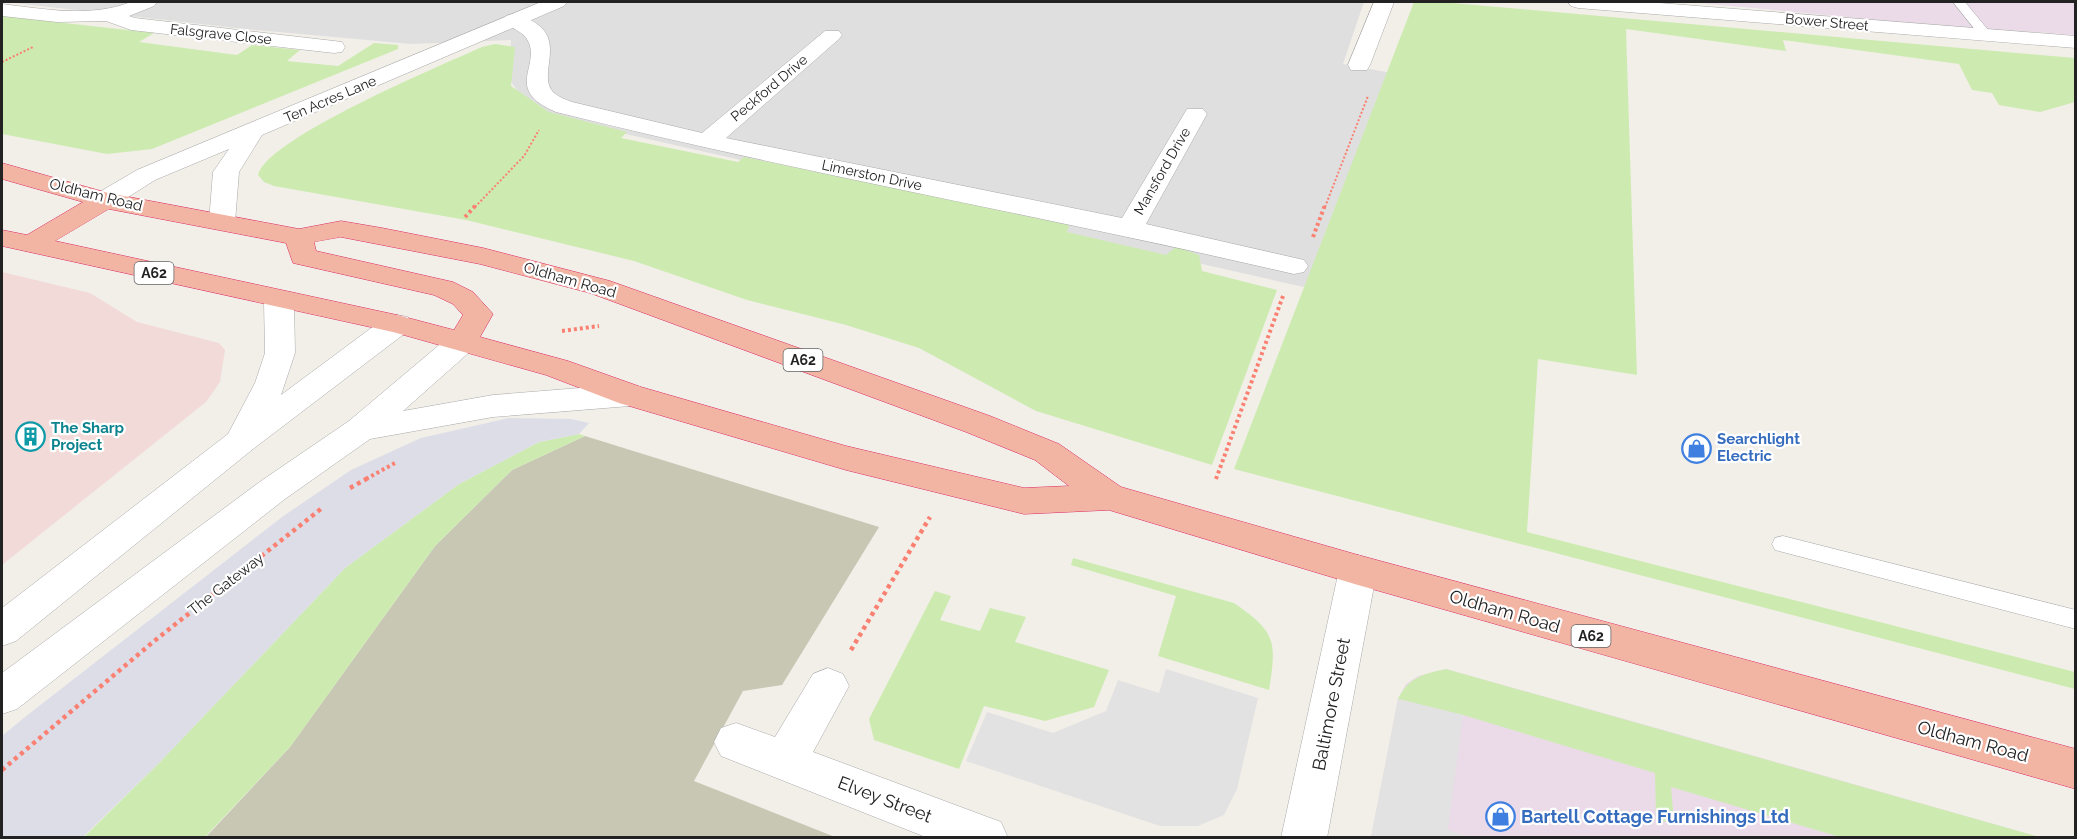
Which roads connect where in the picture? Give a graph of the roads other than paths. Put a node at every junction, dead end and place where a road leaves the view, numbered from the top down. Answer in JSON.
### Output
{"nodes":[{"id":1,"x":147,"y":2,"type":"edge"},
{"id":2,"x":557,"y":2,"type":"edge"},
{"id":3,"x":1384,"y":2,"type":"edge"},
{"id":4,"x":1578,"y":2,"type":"edge"},
{"id":5,"x":1959,"y":2,"type":"edge"},
{"id":6,"x":2,"y":10,"type":"edge"},
{"id":7,"x":110,"y":15,"type":"junction"},
{"id":8,"x":513,"y":20,"type":"junction"},
{"id":9,"x":1985,"y":34,"type":"junction"},
{"id":10,"x":832,"y":35,"type":"dead end"},
{"id":11,"x":2076,"y":42,"type":"edge"},
{"id":12,"x":334,"y":47,"type":"dead end"},
{"id":13,"x":1359,"y":65,"type":"dead end"},
{"id":14,"x":1195,"y":114,"type":"dead end"},
{"id":15,"x":252,"y":132,"type":"junction"},
{"id":16,"x":707,"y":141,"type":"junction"},
{"id":17,"x":2,"y":171,"type":"edge"},
{"id":18,"x":105,"y":200,"type":"junction"},
{"id":19,"x":222,"y":222,"type":"junction"},
{"id":20,"x":1130,"y":228,"type":"junction"},
{"id":21,"x":299,"y":237,"type":"junction"},
{"id":22,"x":2,"y":238,"type":"edge"},
{"id":23,"x":30,"y":245,"type":"junction"},
{"id":24,"x":483,"y":256,"type":"junction"},
{"id":25,"x":1294,"y":266,"type":"dead end"},
{"id":26,"x":443,"y":288,"type":"junction"},
{"id":27,"x":279,"y":301,"type":"junction"},
{"id":28,"x":397,"y":324,"type":"junction"},
{"id":29,"x":462,"y":342,"type":"junction"},
{"id":30,"x":630,"y":395,"type":"junction"},
{"id":31,"x":361,"y":429,"type":"junction"},
{"id":32,"x":241,"y":441,"type":"junction"},
{"id":33,"x":1109,"y":497,"type":"junction"},
{"id":34,"x":1783,"y":544,"type":"dead end"},
{"id":35,"x":1358,"y":570,"type":"junction"},
{"id":36,"x":2076,"y":620,"type":"edge"},
{"id":37,"x":2,"y":630,"type":"edge"},
{"id":38,"x":828,"y":687,"type":"road end"},
{"id":39,"x":2,"y":696,"type":"edge"},
{"id":40,"x":736,"y":742,"type":"dead end"},
{"id":41,"x":785,"y":761,"type":"junction"},
{"id":42,"x":2076,"y":769,"type":"edge"},
{"id":43,"x":985,"y":837,"type":"edge"},
{"id":44,"x":1304,"y":837,"type":"edge"}],
"edges":[{"from":1,"to":7,"type":"street"},
{"from":2,"to":8,"type":"street","name":"Ten Acres Lane"},
{"from":3,"to":13,"type":"street"},
{"from":4,"to":9,"type":"street","name":"Bower Street"},
{"from":5,"to":9,"type":"lane"},
{"from":6,"to":7,"type":"street"},
{"from":7,"to":12,"type":"street","name":"Falsgrave Close"},
{"from":8,"to":15,"type":"street","name":"Ten Acres Lane"},
{"from":8,"to":16,"type":"street","name":"Limerston Drive"},
{"from":9,"to":11,"type":"street","name":"Bower Street"},
{"from":10,"to":16,"type":"street","name":"Peckford Drive"},
{"from":14,"to":20,"type":"street","name":"Mansford Drive"},
{"from":15,"to":18,"type":"street","name":"Ten Acres Lane"},
{"from":15,"to":19,"type":"street"},
{"from":16,"to":20,"type":"street","name":"Limerston Drive"},
{"from":17,"to":18,"type":"highway","name":"Oldham Road","number":"A62"},
{"from":18,"to":19,"type":"highway","name":"Oldham Road","number":"A62"},
{"from":18,"to":23,"type":"highway"},
{"from":19,"to":21,"type":"highway","name":"Oldham Road","number":"A62"},
{"from":20,"to":25,"type":"street","name":"Limerston Drive"},
{"from":21,"to":24,"type":"highway","name":"Oldham Road","number":"A62"},
{"from":21,"to":26,"type":"highway"},
{"from":22,"to":23,"type":"highway","name":"Oldham Road","number":"A62"},
{"from":23,"to":27,"type":"highway","name":"Oldham Road","number":"A62"},
{"from":24,"to":26,"type":"highway"},
{"from":24,"to":33,"type":"highway","name":"Oldham Road","number":"A62"},
{"from":26,"to":28,"type":"highway"},
{"from":26,"to":29,"type":"highway"},
{"from":27,"to":28,"type":"highway","name":"Oldham Road","number":"A62"},
{"from":27,"to":32,"type":"street"},
{"from":28,"to":29,"type":"highway","name":"Oldham Road","number":"A62"},
{"from":28,"to":32,"type":"street"},
{"from":29,"to":30,"type":"highway","name":"Oldham Road","number":"A62"},
{"from":29,"to":31,"type":"street"},
{"from":30,"to":31,"type":"street"},
{"from":30,"to":33,"type":"highway","name":"Oldham Road","number":"A62"},
{"from":31,"to":39,"type":"street"},
{"from":32,"to":37,"type":"street"},
{"from":33,"to":35,"type":"highway","name":"Oldham Road","number":"A62"},
{"from":34,"to":36,"type":"lane"},
{"from":35,"to":42,"type":"highway","name":"Oldham Road","number":"A62"},
{"from":35,"to":44,"type":"street","name":"Baltimore Street"},
{"from":38,"to":41,"type":"street"},
{"from":40,"to":41,"type":"street","name":"Elvey Street"},
{"from":41,"to":43,"type":"street","name":"Elvey Street"}]}
